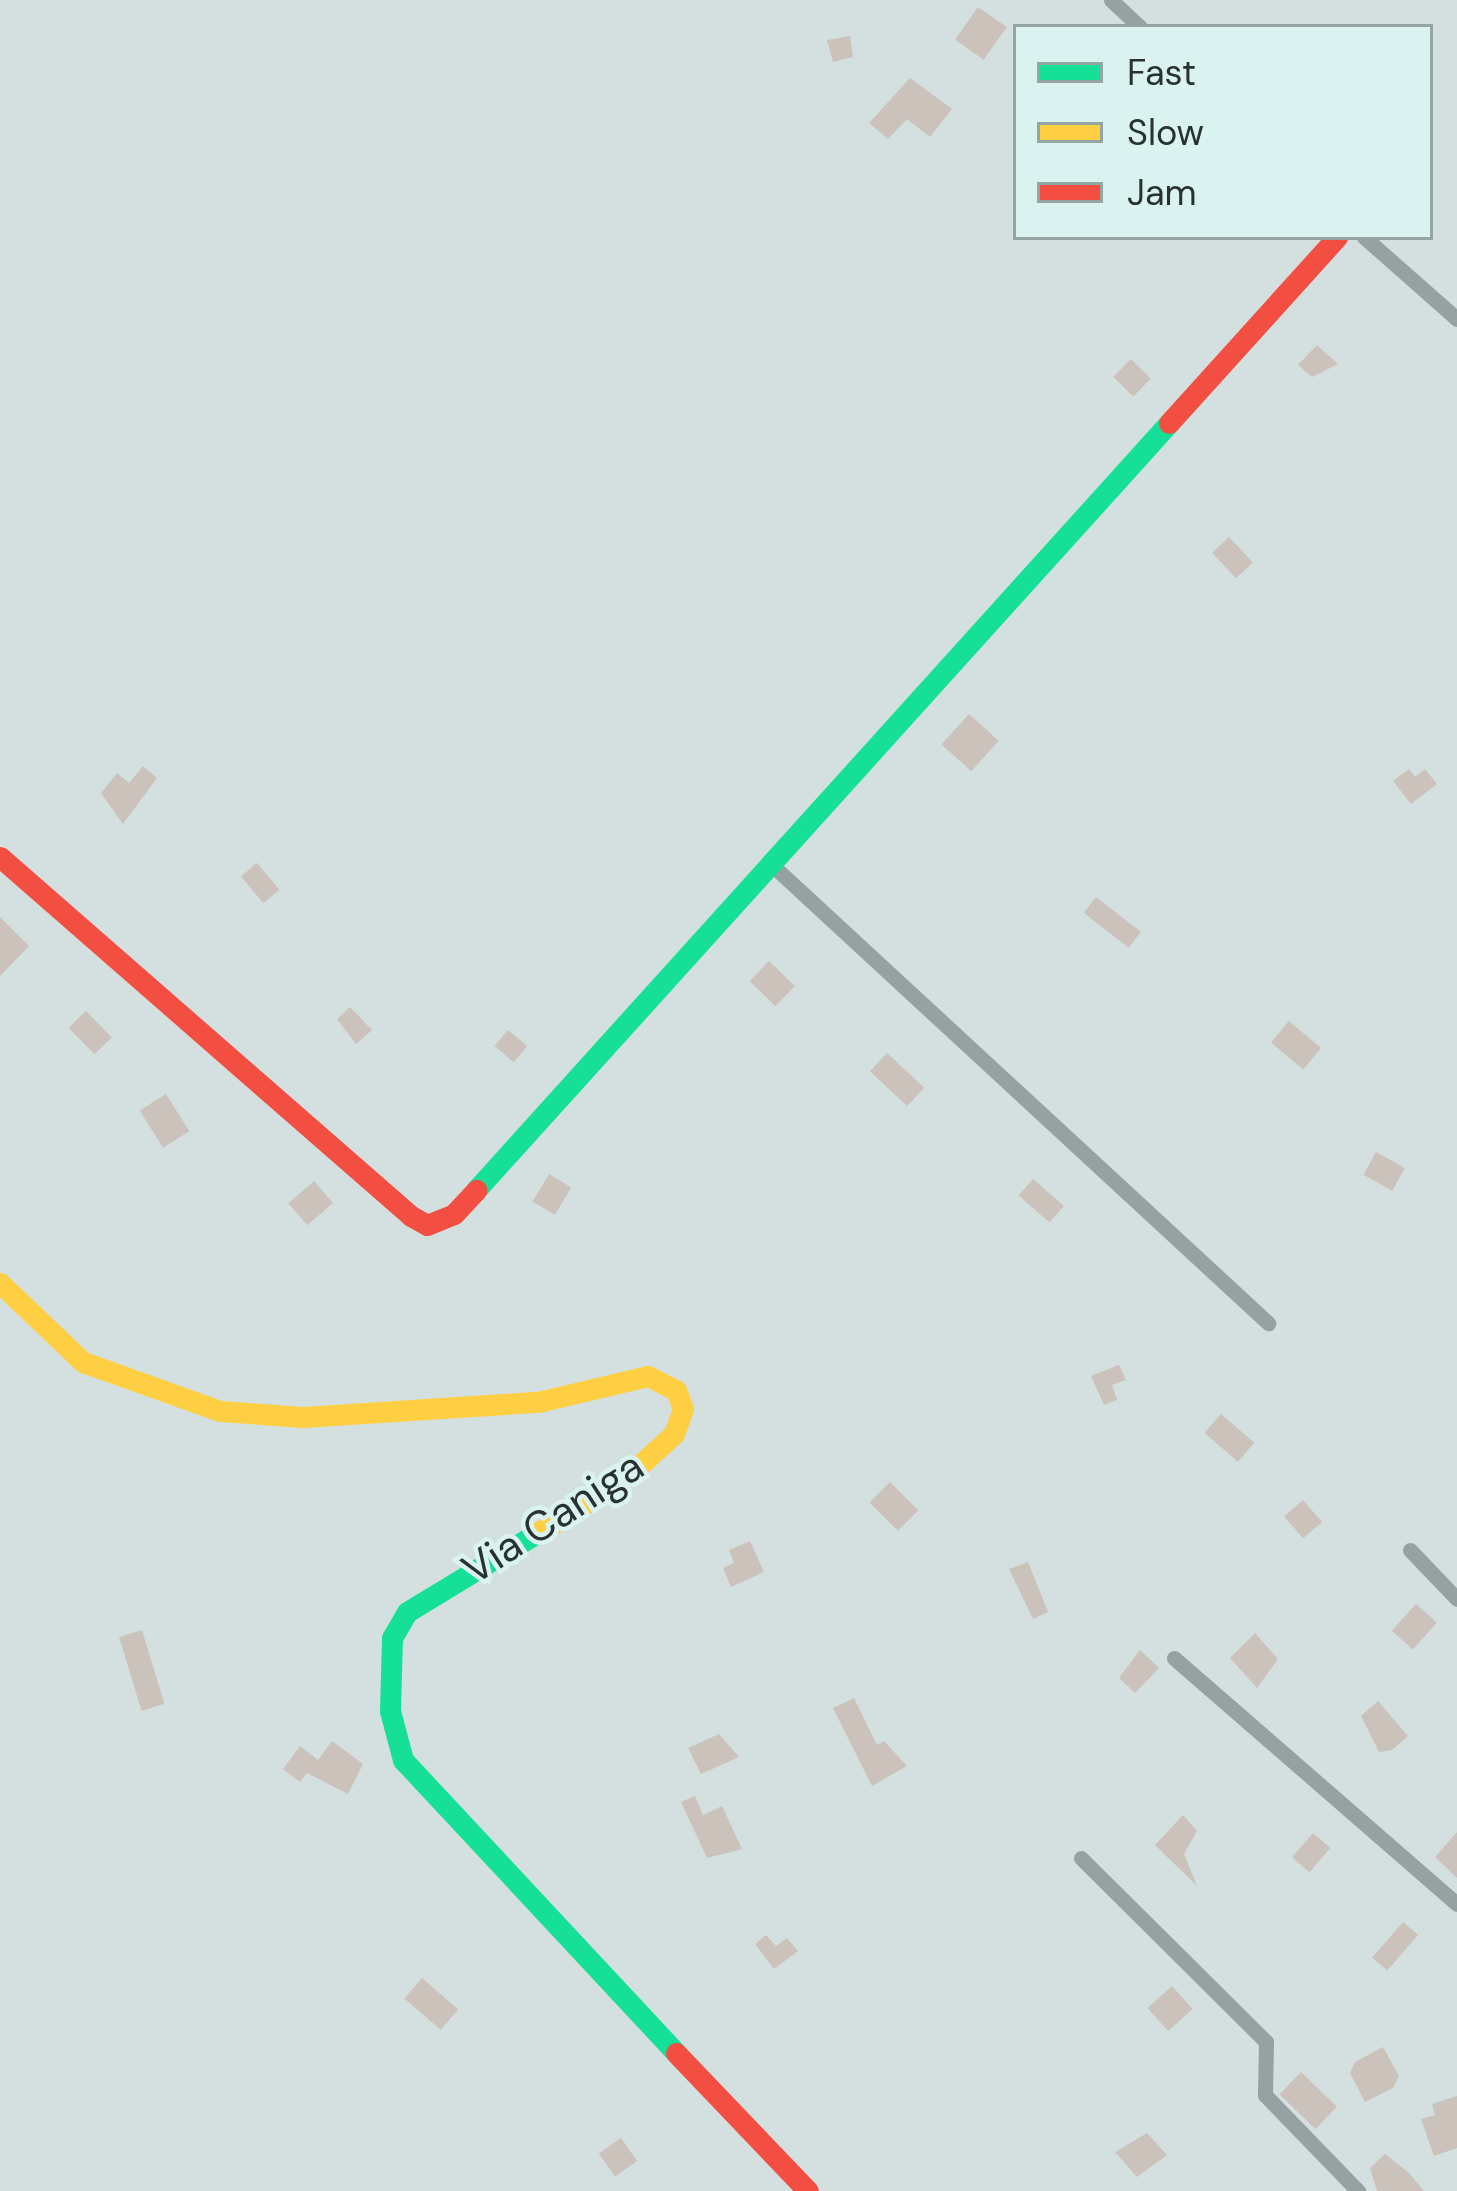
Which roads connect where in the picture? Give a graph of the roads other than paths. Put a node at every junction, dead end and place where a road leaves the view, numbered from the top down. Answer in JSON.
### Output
{"nodes":[{"id":1,"x":1111,"y":0,"type":"edge"},
{"id":2,"x":1137,"y":24,"type":"edge"},
{"id":3,"x":1334,"y":240,"type":"edge"},
{"id":4,"x":1367,"y":240,"type":"edge"},
{"id":5,"x":1457,"y":319,"type":"edge"},
{"id":6,"x":0,"y":857,"type":"edge"},
{"id":7,"x":771,"y":864,"type":"junction"},
{"id":8,"x":0,"y":1283,"type":"edge"},
{"id":9,"x":1268,"y":1323,"type":"dead end"},
{"id":10,"x":1411,"y":1550,"type":"dead end"},
{"id":11,"x":1457,"y":1598,"type":"edge"},
{"id":12,"x":1174,"y":1658,"type":"dead end"},
{"id":13,"x":1082,"y":1858,"type":"dead end"},
{"id":14,"x":1457,"y":1904,"type":"edge"},
{"id":15,"x":808,"y":2191,"type":"edge"},
{"id":16,"x":1358,"y":2191,"type":"edge"}],
"edges":[{"from":1,"to":2,"type":"street"},
{"from":3,"to":7,"type":"street"},
{"from":4,"to":5,"type":"street"},
{"from":6,"to":7,"type":"street"},
{"from":7,"to":9,"type":"street"},
{"from":8,"to":15,"type":"street","name":"Via Caniga"},
{"from":10,"to":11,"type":"street"},
{"from":12,"to":14,"type":"street"},
{"from":13,"to":16,"type":"street"}]}
